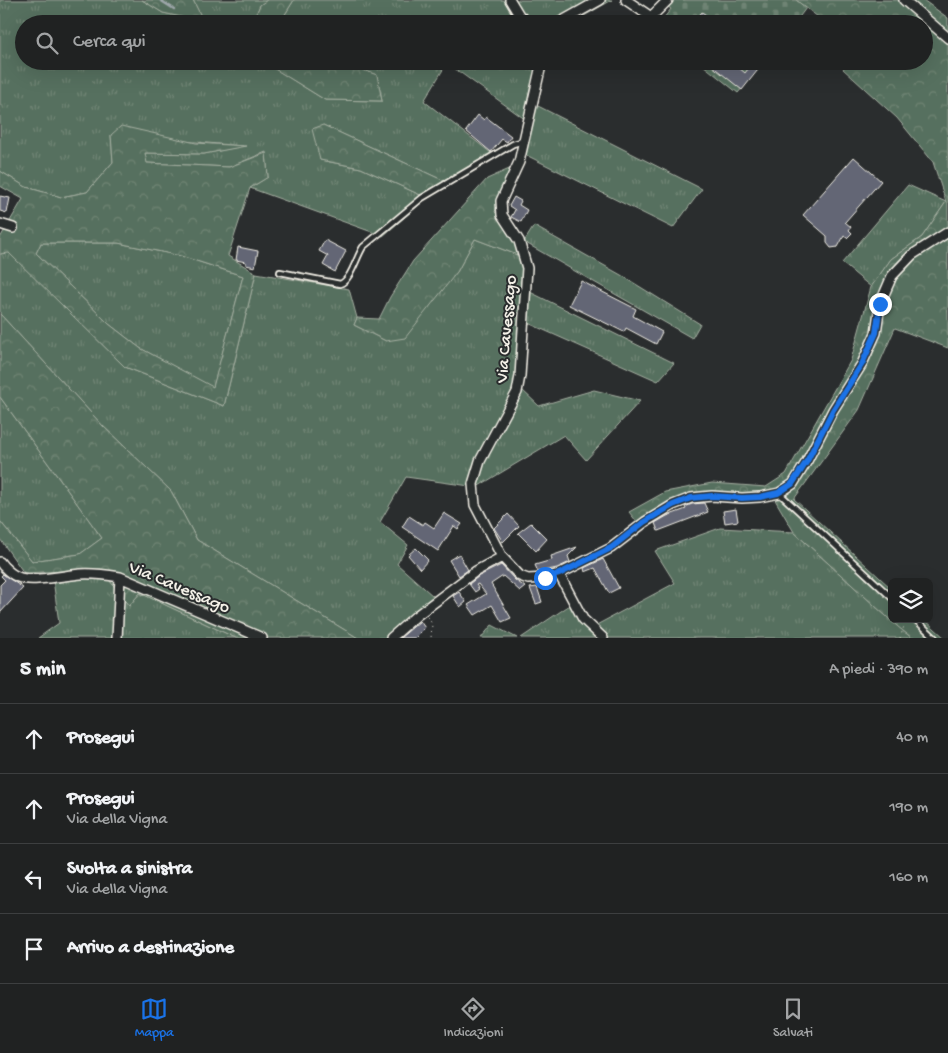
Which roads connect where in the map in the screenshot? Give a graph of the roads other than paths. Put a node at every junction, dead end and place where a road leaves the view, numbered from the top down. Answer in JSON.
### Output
{"nodes":[{"id":1,"x":510,"y":0,"type":"edge"},
{"id":2,"x":600,"y":0,"type":"edge"},
{"id":3,"x":626,"y":0,"type":"edge"},
{"id":4,"x":668,"y":0,"type":"edge"},
{"id":5,"x":904,"y":0,"type":"edge"},
{"id":6,"x":519,"y":15,"type":"edge"},
{"id":7,"x":573,"y":15,"type":"edge"},
{"id":8,"x":649,"y":15,"type":"edge"},
{"id":9,"x":652,"y":15,"type":"edge"},
{"id":10,"x":921,"y":15,"type":"edge"},
{"id":11,"x":933,"y":25,"type":"edge"},
{"id":12,"x":948,"y":38,"type":"edge"},
{"id":13,"x":540,"y":70,"type":"edge"},
{"id":14,"x":524,"y":140,"type":"junction"},
{"id":15,"x":0,"y":224,"type":"edge"},
{"id":16,"x":13,"y":228,"type":"dead end"},
{"id":17,"x":948,"y":232,"type":"edge"},
{"id":18,"x":280,"y":272,"type":"dead end"},
{"id":19,"x":778,"y":493,"type":"junction"},
{"id":20,"x":502,"y":558,"type":"junction"},
{"id":21,"x":0,"y":562,"type":"edge"},
{"id":22,"x":559,"y":574,"type":"junction"},
{"id":23,"x":120,"y":577,"type":"junction"},
{"id":24,"x":888,"y":594,"type":"edge"},
{"id":25,"x":919,"y":623,"type":"edge"},
{"id":26,"x":117,"y":638,"type":"edge"},
{"id":27,"x":262,"y":638,"type":"edge"},
{"id":28,"x":391,"y":638,"type":"edge"},
{"id":29,"x":603,"y":638,"type":"edge"},
{"id":30,"x":935,"y":638,"type":"edge"}],
"edges":[{"from":1,"to":6,"type":"street"},
{"from":2,"to":7,"type":"street"},
{"from":3,"to":8,"type":"street"},
{"from":4,"to":9,"type":"street"},
{"from":5,"to":10,"type":"street"},
{"from":11,"to":12,"type":"street"},
{"from":13,"to":14,"type":"street","name":"Via Cavessago"},
{"from":14,"to":18,"type":"lane"},
{"from":14,"to":20,"type":"street","name":"Via Cavessago"},
{"from":15,"to":16,"type":"street"},
{"from":17,"to":19,"type":"street"},
{"from":19,"to":22,"type":"street","name":"Via Cavessago"},
{"from":19,"to":24,"type":"lane"},
{"from":20,"to":22,"type":"street","name":"Via Cavessago"},
{"from":20,"to":28,"type":"street"},
{"from":21,"to":23,"type":"street","name":"Via Cavessago"},
{"from":22,"to":29,"type":"street"},
{"from":23,"to":26,"type":"street"},
{"from":23,"to":27,"type":"street","name":"Via Cavessago"},
{"from":25,"to":30,"type":"lane"}]}
